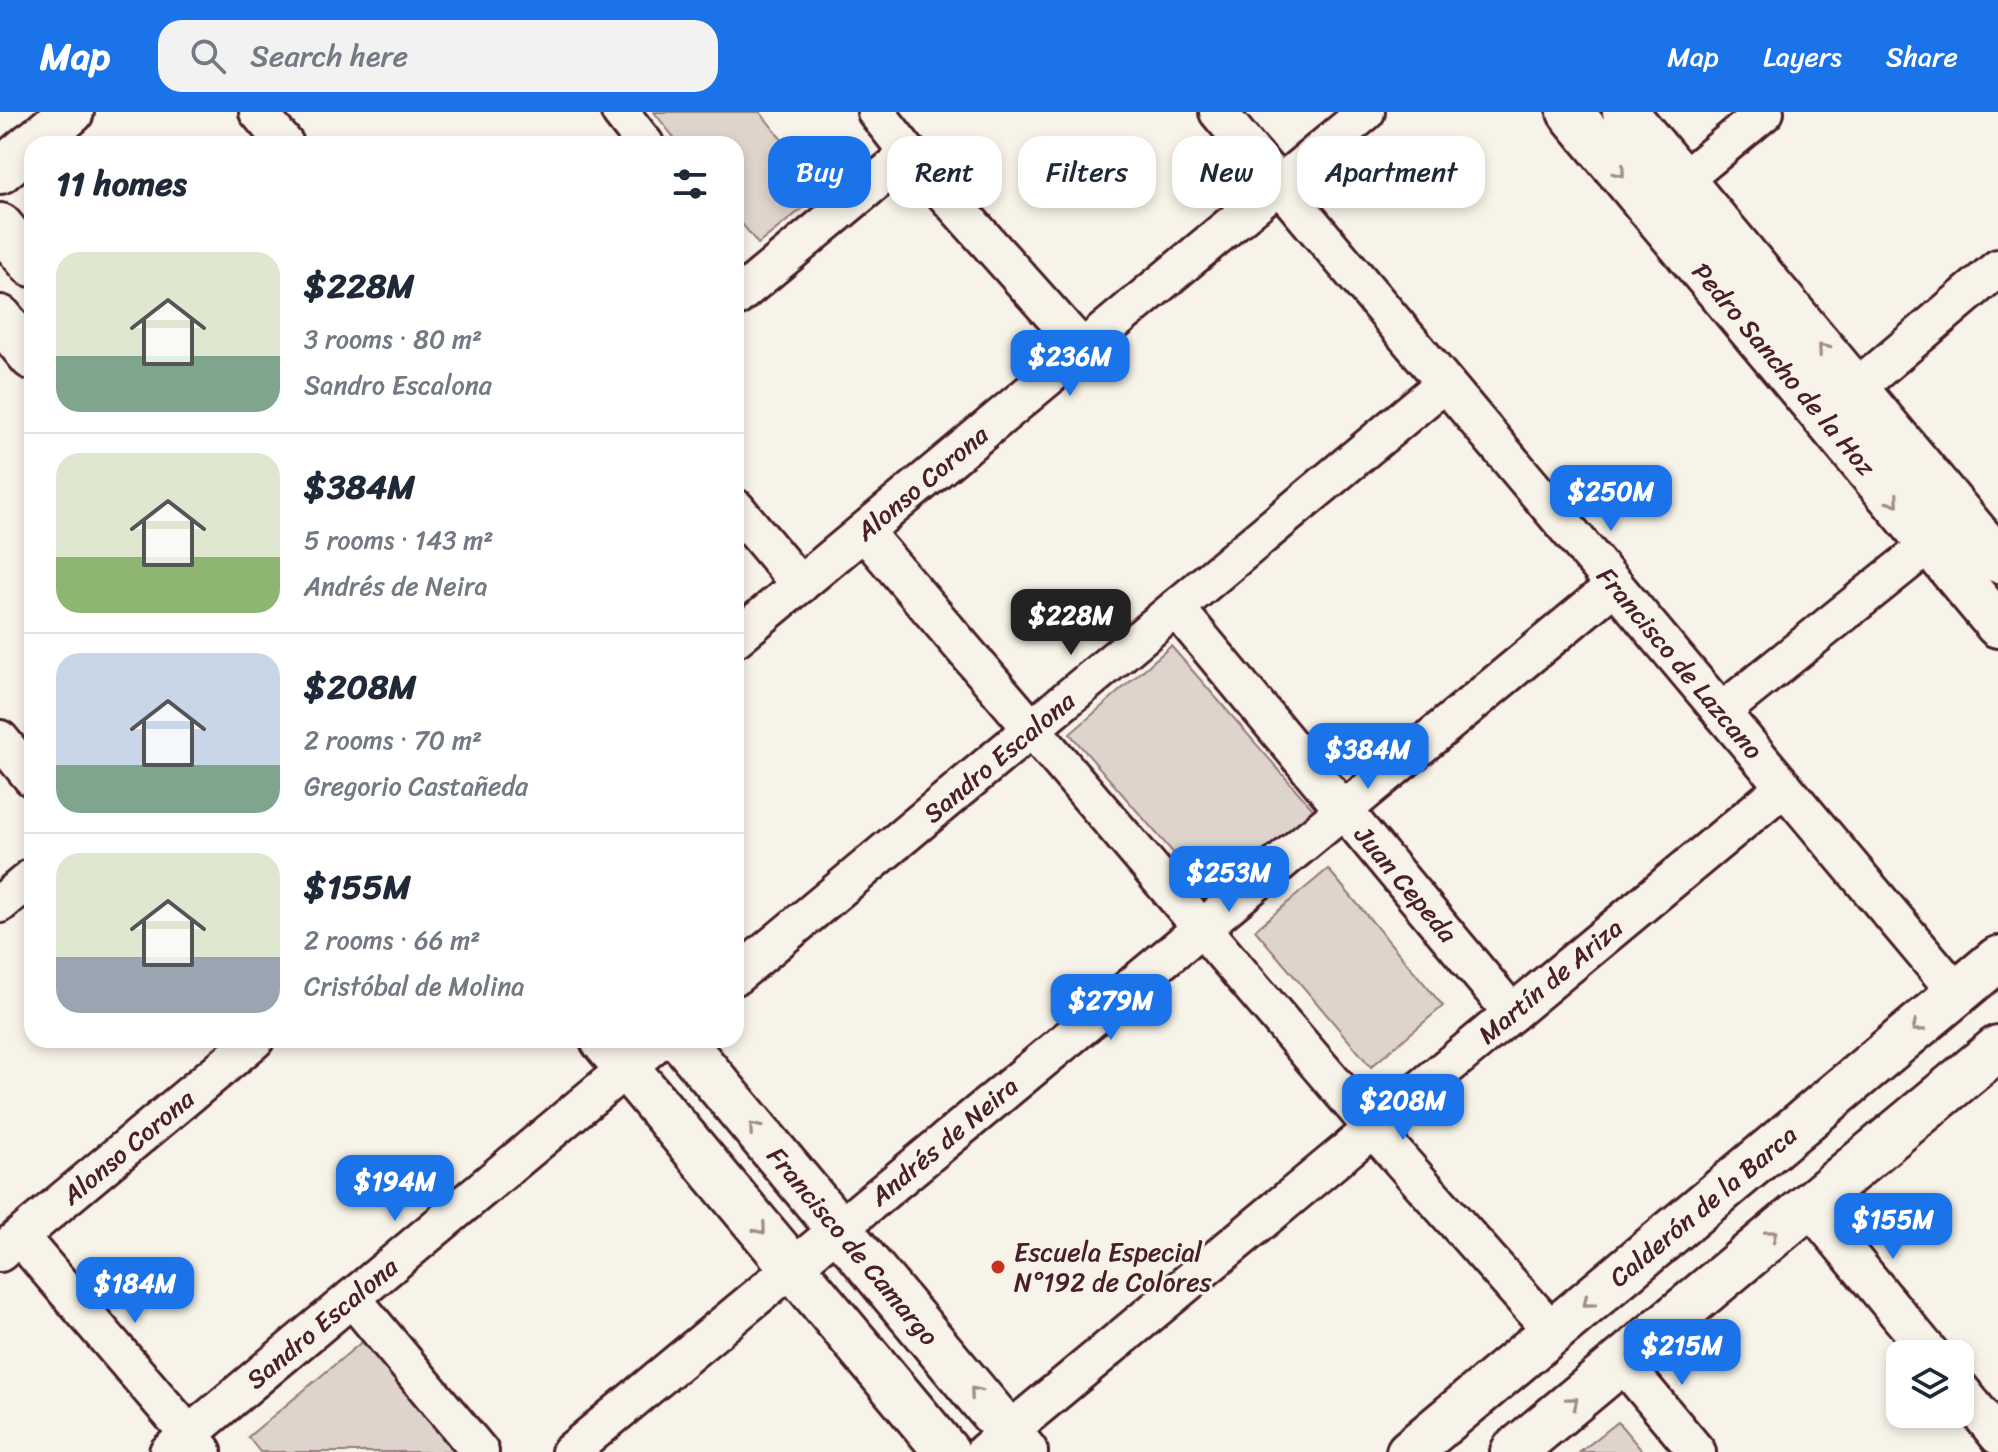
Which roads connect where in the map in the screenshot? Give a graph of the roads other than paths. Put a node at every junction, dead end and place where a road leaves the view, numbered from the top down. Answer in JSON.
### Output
{"nodes":[{"id":1,"x":71,"y":112,"type":"edge"},
{"id":2,"x":258,"y":112,"type":"edge"},
{"id":3,"x":620,"y":112,"type":"edge"},
{"id":4,"x":876,"y":112,"type":"edge"},
{"id":5,"x":1218,"y":112,"type":"edge"},
{"id":6,"x":1366,"y":112,"type":"edge"},
{"id":7,"x":1570,"y":112,"type":"edge"},
{"id":8,"x":1625,"y":112,"type":"edge"},
{"id":9,"x":1765,"y":112,"type":"edge"},
{"id":10,"x":42,"y":136,"type":"edge"},
{"id":11,"x":278,"y":136,"type":"edge"},
{"id":12,"x":639,"y":136,"type":"edge"},
{"id":13,"x":895,"y":136,"type":"edge"},
{"id":14,"x":1238,"y":136,"type":"edge"},
{"id":15,"x":24,"y":151,"type":"edge"},
{"id":16,"x":887,"y":170,"type":"edge"},
{"id":17,"x":0,"y":171,"type":"edge"},
{"id":18,"x":1682,"y":181,"type":"junction"},
{"id":19,"x":1281,"y":183,"type":"edge"},
{"id":20,"x":1281,"y":187,"type":"edge"},
{"id":21,"x":957,"y":208,"type":"edge"},
{"id":22,"x":1252,"y":208,"type":"edge"},
{"id":23,"x":0,"y":226,"type":"edge"},
{"id":24,"x":24,"y":254,"type":"edge"},
{"id":25,"x":1998,"y":268,"type":"edge"},
{"id":26,"x":744,"y":277,"type":"edge"},
{"id":27,"x":0,"y":318,"type":"edge"},
{"id":28,"x":24,"y":347,"type":"edge"},
{"id":29,"x":1083,"y":349,"type":"junction"},
{"id":30,"x":1445,"y":383,"type":"junction"},
{"id":31,"x":1856,"y":389,"type":"junction"},
{"id":32,"x":744,"y":518,"type":"edge"},
{"id":33,"x":864,"y":532,"type":"junction"},
{"id":34,"x":1930,"y":544,"type":"junction"},
{"id":35,"x":1998,"y":560,"type":"edge"},
{"id":36,"x":800,"y":585,"type":"junction"},
{"id":37,"x":1615,"y":585,"type":"junction"},
{"id":38,"x":1176,"y":608,"type":"junction"},
{"id":39,"x":1998,"y":625,"type":"edge"},
{"id":40,"x":744,"y":631,"type":"edge"},
{"id":41,"x":1721,"y":712,"type":"junction"},
{"id":42,"x":1030,"y":730,"type":"junction"},
{"id":43,"x":0,"y":739,"type":"edge"},
{"id":44,"x":24,"y":768,"type":"edge"},
{"id":45,"x":1784,"y":787,"type":"junction"},
{"id":46,"x":1344,"y":810,"type":"junction"},
{"id":47,"x":24,"y":884,"type":"edge"},
{"id":48,"x":0,"y":904,"type":"edge"},
{"id":49,"x":1202,"y":928,"type":"junction"},
{"id":50,"x":1998,"y":959,"type":"edge"},
{"id":51,"x":744,"y":969,"type":"edge"},
{"id":52,"x":1957,"y":993,"type":"junction"},
{"id":53,"x":1512,"y":1013,"type":"junction"},
{"id":54,"x":245,"y":1048,"type":"edge"},
{"id":55,"x":634,"y":1048,"type":"edge"},
{"id":56,"x":688,"y":1048,"type":"edge"},
{"id":57,"x":1998,"y":1049,"type":"edge"},
{"id":58,"x":615,"y":1054,"type":"edge"},
{"id":59,"x":1373,"y":1129,"type":"junction"},
{"id":60,"x":1808,"y":1205,"type":"junction"},
{"id":61,"x":839,"y":1229,"type":"junction"},
{"id":62,"x":10,"y":1245,"type":"edge"},
{"id":63,"x":793,"y":1267,"type":"junction"},
{"id":64,"x":352,"y":1298,"type":"junction"},
{"id":65,"x":1553,"y":1332,"type":"junction"},
{"id":66,"x":1919,"y":1340,"type":"edge"},
{"id":67,"x":1621,"y":1361,"type":"junction"},
{"id":68,"x":1974,"y":1406,"type":"edge"},
{"id":69,"x":1998,"y":1436,"type":"edge"},
{"id":70,"x":1006,"y":1445,"type":"edge"},
{"id":71,"x":187,"y":1446,"type":"edge"},
{"id":72,"x":480,"y":1452,"type":"edge"},
{"id":73,"x":570,"y":1452,"type":"edge"},
{"id":74,"x":947,"y":1452,"type":"edge"},
{"id":75,"x":1409,"y":1452,"type":"edge"},
{"id":76,"x":1513,"y":1452,"type":"edge"},
{"id":77,"x":1697,"y":1452,"type":"edge"}],
"edges":[{"from":1,"to":10,"type":"street"},
{"from":2,"to":11,"type":"street"},
{"from":3,"to":12,"type":"street"},
{"from":4,"to":13,"type":"street"},
{"from":5,"to":14,"type":"street","name":"Francisco de Lazcano"},
{"from":6,"to":19,"type":"street","name":"Alonso Corona"},
{"from":7,"to":34,"type":"street","name":"Pedro Sancho de la Hoz","one_way":true},
{"from":8,"to":18,"type":"street","name":"Pedro Sancho de la Hoz"},
{"from":9,"to":18,"type":"street"},
{"from":15,"to":17,"type":"street"},
{"from":16,"to":26,"type":"street"},
{"from":31,"to":18,"type":"street","name":"Pedro Sancho de la Hoz","one_way":true},
{"from":20,"to":30,"type":"street","name":"Francisco de Lazcano"},
{"from":21,"to":29,"type":"street"},
{"from":22,"to":29,"type":"street","name":"Alonso Corona"},
{"from":23,"to":24,"type":"street"},
{"from":25,"to":31,"type":"street"},
{"from":27,"to":28,"type":"street"},
{"from":29,"to":33,"type":"street","name":"Alonso Corona"},
{"from":30,"to":37,"type":"street","name":"Francisco de Lazcano"},
{"from":30,"to":38,"type":"street","name":"Sandro Escalona"},
{"from":31,"to":35,"type":"street","name":"Pedro Sancho de la Hoz"},
{"from":32,"to":36,"type":"street"},
{"from":33,"to":36,"type":"street","name":"Alonso Corona"},
{"from":33,"to":42,"type":"street"},
{"from":34,"to":39,"type":"street","name":"Pedro Sancho de la Hoz"},
{"from":34,"to":41,"type":"street"},
{"from":36,"to":40,"type":"street","name":"Alonso Corona"},
{"from":37,"to":41,"type":"street","name":"Francisco de Lazcano"},
{"from":37,"to":46,"type":"street","name":"Andrés de Neira"},
{"from":38,"to":42,"type":"street","name":"Sandro Escalona"},
{"from":38,"to":46,"type":"street","name":"Juan Cepeda"},
{"from":41,"to":45,"type":"street","name":"Francisco de Lazcano"},
{"from":42,"to":49,"type":"street"},
{"from":42,"to":51,"type":"street","name":"Sandro Escalona"},
{"from":43,"to":44,"type":"street"},
{"from":45,"to":52,"type":"street","name":"Francisco de Lazcano"},
{"from":45,"to":53,"type":"street","name":"Martín de Ariza"},
{"from":46,"to":49,"type":"street","name":"Andrés de Neira"},
{"from":46,"to":53,"type":"street","name":"Juan Cepeda"},
{"from":47,"to":48,"type":"street"},
{"from":49,"to":59,"type":"street"},
{"from":49,"to":61,"type":"street","name":"Andrés de Neira"},
{"from":50,"to":52,"type":"street","name":"Calderón de la Barca"},
{"from":52,"to":65,"type":"street","name":"Calderón de la Barca","one_way":true},
{"from":53,"to":59,"type":"street","name":"Martín de Ariza"},
{"from":54,"to":62,"type":"street","name":"Alonso Corona"},
{"from":55,"to":58,"type":"street","name":"Sandro Escalona"},
{"from":61,"to":56,"type":"street","name":"Francisco de Camargo","one_way":true},
{"from":57,"to":60,"type":"street"},
{"from":58,"to":63,"type":"street","one_way":true},
{"from":58,"to":64,"type":"street","name":"Sandro Escalona"},
{"from":59,"to":65,"type":"street"},
{"from":59,"to":70,"type":"street","name":"Martín de Ariza"},
{"from":60,"to":66,"type":"street"},
{"from":67,"to":60,"type":"street","one_way":true},
{"from":61,"to":63,"type":"street","name":"Andrés de Neira"},
{"from":70,"to":61,"type":"street","name":"Francisco de Camargo","one_way":true},
{"from":62,"to":71,"type":"street"},
{"from":63,"to":73,"type":"street","name":"Andrés de Neira"},
{"from":63,"to":74,"type":"street"},
{"from":64,"to":71,"type":"street","name":"Sandro Escalona"},
{"from":64,"to":72,"type":"street"},
{"from":65,"to":75,"type":"street","name":"Calderón de la Barca"},
{"from":76,"to":67,"type":"street","one_way":true},
{"from":67,"to":77,"type":"street"},
{"from":68,"to":69,"type":"street"}]}
